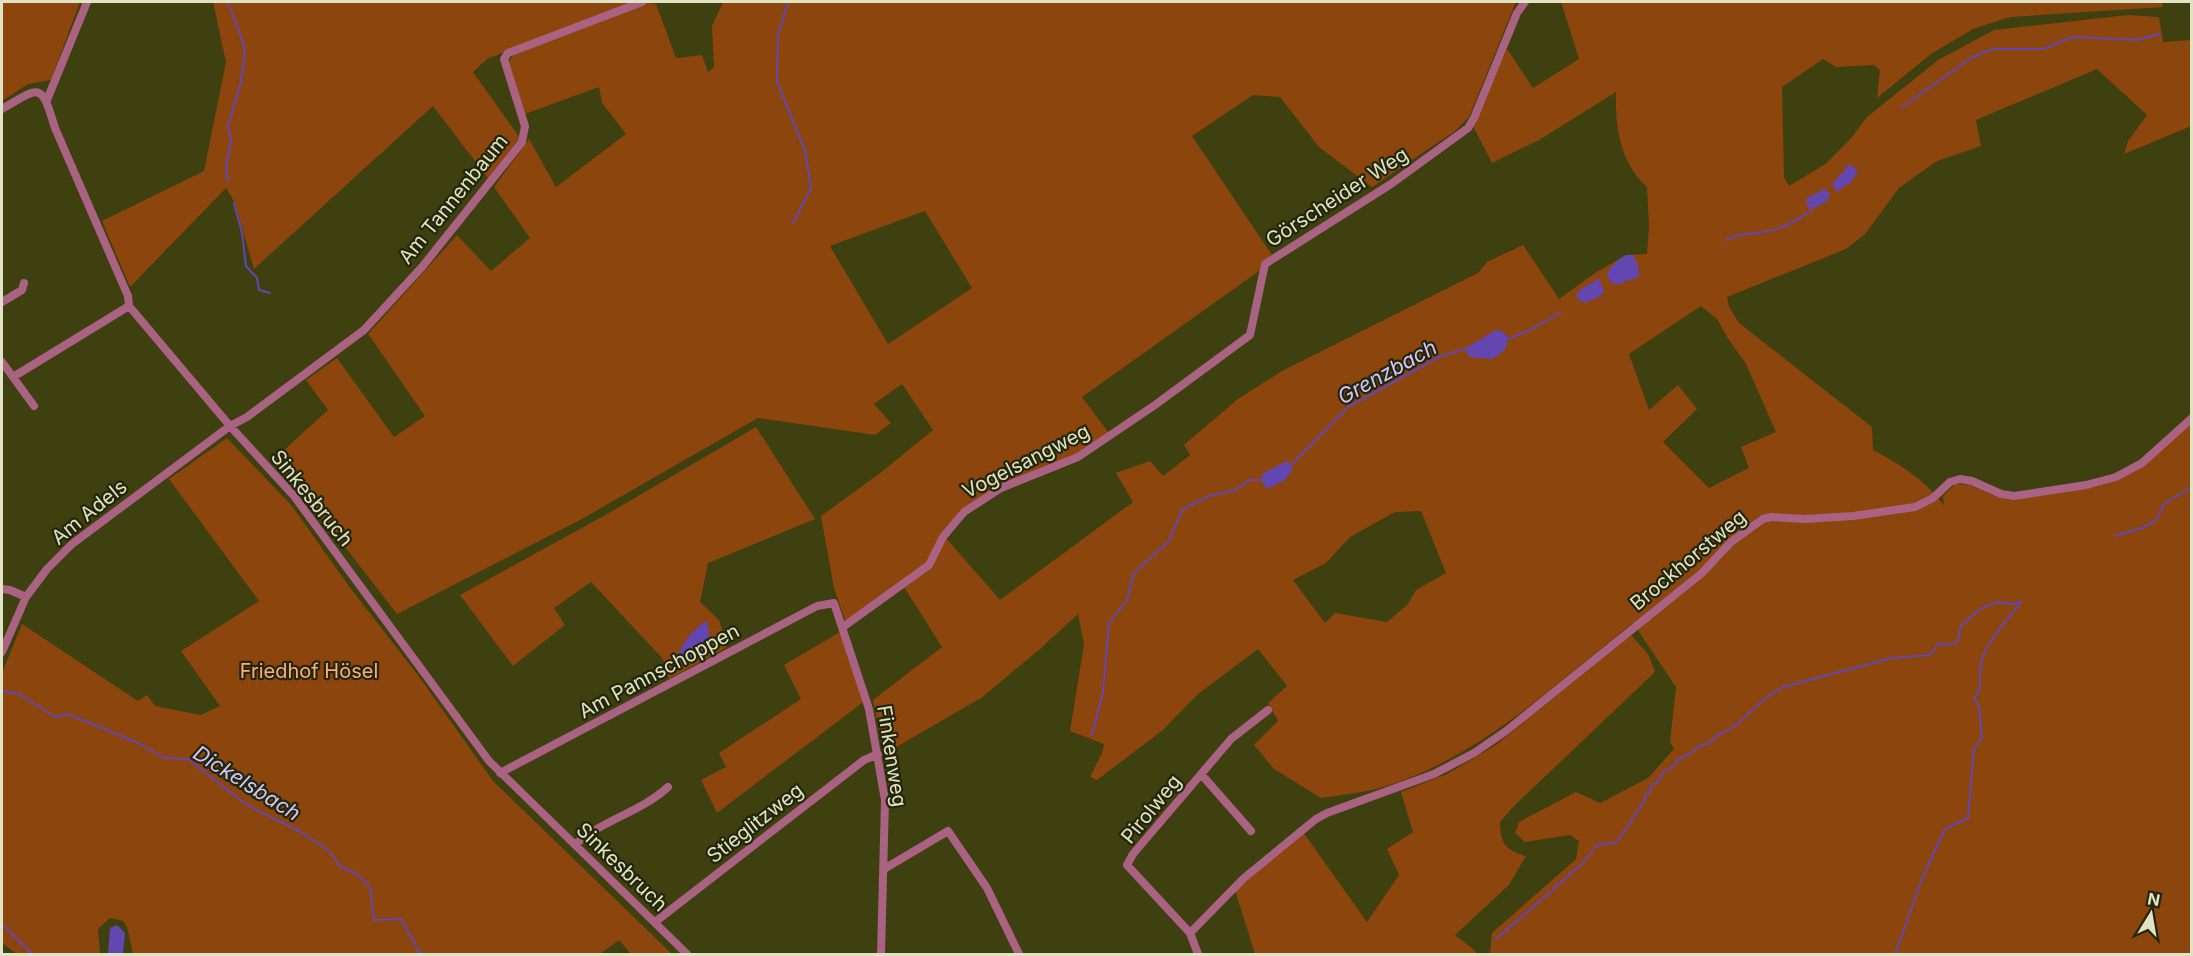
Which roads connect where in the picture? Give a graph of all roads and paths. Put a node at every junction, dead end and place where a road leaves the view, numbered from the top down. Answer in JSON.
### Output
{"nodes":[{"id":1,"x":87,"y":2,"type":"edge"},
{"id":2,"x":642,"y":2,"type":"edge"},
{"id":3,"x":1525,"y":2,"type":"edge"},
{"id":4,"x":47,"y":100,"type":"junction"},
{"id":5,"x":2,"y":109,"type":"edge"},
{"id":6,"x":24,"y":283,"type":"dead end"},
{"id":7,"x":2,"y":302,"type":"edge"},
{"id":8,"x":129,"y":306,"type":"junction"},
{"id":9,"x":2,"y":362,"type":"edge"},
{"id":10,"x":13,"y":377,"type":"junction"},
{"id":11,"x":1155,"y":405,"type":"joint"},
{"id":12,"x":34,"y":406,"type":"dead end"},
{"id":13,"x":2192,"y":417,"type":"edge"},
{"id":14,"x":230,"y":426,"type":"junction"},
{"id":15,"x":2,"y":589,"type":"edge"},
{"id":16,"x":26,"y":597,"type":"junction"},
{"id":17,"x":834,"y":603,"type":"joint"},
{"id":18,"x":843,"y":627,"type":"junction"},
{"id":19,"x":2,"y":652,"type":"edge"},
{"id":20,"x":1269,"y":710,"type":"dead end"},
{"id":21,"x":878,"y":754,"type":"junction"},
{"id":22,"x":500,"y":773,"type":"junction"},
{"id":23,"x":1201,"y":774,"type":"junction"},
{"id":24,"x":668,"y":787,"type":"dead end"},
{"id":25,"x":1251,"y":831,"type":"dead end"},
{"id":26,"x":575,"y":845,"type":"junction"},
{"id":27,"x":884,"y":869,"type":"junction"},
{"id":28,"x":655,"y":922,"type":"junction"},
{"id":29,"x":1190,"y":933,"type":"junction"},
{"id":30,"x":687,"y":954,"type":"edge"},
{"id":31,"x":881,"y":954,"type":"edge"},
{"id":32,"x":1019,"y":954,"type":"edge"},
{"id":33,"x":1198,"y":954,"type":"edge"}],
"edges":[{"from":1,"to":4,"type":"street"},
{"from":2,"to":14,"type":"street","name":"Am Tannenbaum"},
{"from":3,"to":11,"type":"street","name":"Görscheider Weg"},
{"from":4,"to":5,"type":"street"},
{"from":4,"to":8,"type":"street","name":"Sinkesbruch"},
{"from":6,"to":7,"type":"street"},
{"from":8,"to":10,"type":"street"},
{"from":8,"to":14,"type":"street","name":"Sinkesbruch"},
{"from":9,"to":10,"type":"street"},
{"from":10,"to":12,"type":"street"},
{"from":11,"to":18,"type":"street","name":"Vogelsangweg"},
{"from":13,"to":29,"type":"street","name":"Brockhorstweg"},
{"from":14,"to":16,"type":"street","name":"Am Adels"},
{"from":14,"to":22,"type":"street","name":"Sinkesbruch"},
{"from":15,"to":16,"type":"street"},
{"from":16,"to":19,"type":"street","name":"Am Adels"},
{"from":17,"to":18,"type":"street","name":"Finkenweg"},
{"from":17,"to":22,"type":"street","name":"Am Pannschoppen"},
{"from":18,"to":21,"type":"street","name":"Finkenweg"},
{"from":20,"to":23,"type":"street","name":"Pirolweg"},
{"from":21,"to":27,"type":"street","name":"Finkenweg"},
{"from":21,"to":28,"type":"street","name":"Stieglitzweg"},
{"from":22,"to":26,"type":"street","name":"Sinkesbruch"},
{"from":23,"to":25,"type":"street","name":"Pirolweg"},
{"from":23,"to":29,"type":"street","name":"Pirolweg"},
{"from":24,"to":26,"type":"street"},
{"from":26,"to":28,"type":"street","name":"Sinkesbruch"},
{"from":27,"to":31,"type":"street","name":"Finkenweg"},
{"from":27,"to":32,"type":"street"},
{"from":28,"to":30,"type":"street","name":"Sinkesbruch"},
{"from":29,"to":33,"type":"street"}]}
